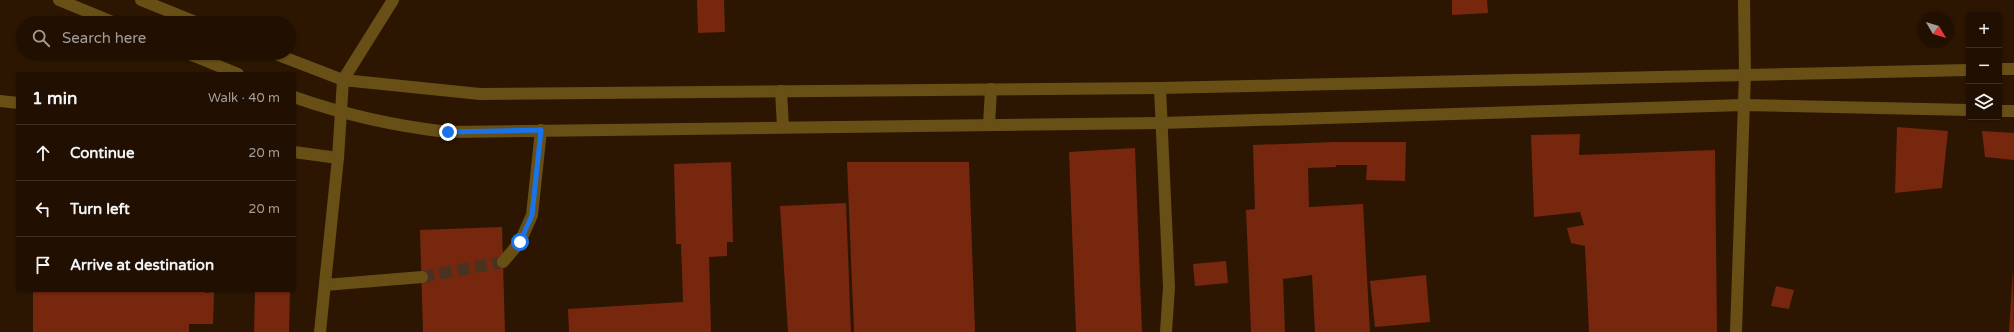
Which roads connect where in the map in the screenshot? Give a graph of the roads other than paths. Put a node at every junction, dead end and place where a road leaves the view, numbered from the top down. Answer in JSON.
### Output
{"nodes":[{"id":1,"x":59,"y":0,"type":"edge"},
{"id":2,"x":141,"y":0,"type":"edge"},
{"id":3,"x":393,"y":0,"type":"edge"},
{"id":4,"x":1744,"y":0,"type":"edge"},
{"id":5,"x":98,"y":16,"type":"edge"},
{"id":6,"x":181,"y":16,"type":"edge"},
{"id":7,"x":204,"y":60,"type":"edge"},
{"id":8,"x":291,"y":60,"type":"edge"},
{"id":9,"x":2002,"y":69,"type":"edge"},
{"id":10,"x":2014,"y":69,"type":"edge"},
{"id":11,"x":1966,"y":70,"type":"edge"},
{"id":12,"x":233,"y":72,"type":"edge"},
{"id":13,"x":1745,"y":74,"type":"junction"},
{"id":14,"x":343,"y":80,"type":"junction"},
{"id":15,"x":1160,"y":88,"type":"junction"},
{"id":16,"x":990,"y":89,"type":"junction"},
{"id":17,"x":781,"y":90,"type":"junction"},
{"id":18,"x":296,"y":98,"type":"edge"},
{"id":19,"x":0,"y":101,"type":"edge"},
{"id":20,"x":16,"y":102,"type":"edge"},
{"id":21,"x":1744,"y":105,"type":"junction"},
{"id":22,"x":1966,"y":110,"type":"edge"},
{"id":23,"x":2002,"y":111,"type":"edge"},
{"id":24,"x":2014,"y":111,"type":"edge"},
{"id":25,"x":341,"y":113,"type":"junction"},
{"id":26,"x":1162,"y":123,"type":"junction"},
{"id":27,"x":989,"y":125,"type":"junction"},
{"id":28,"x":783,"y":127,"type":"junction"},
{"id":29,"x":541,"y":130,"type":"junction"},
{"id":30,"x":296,"y":152,"type":"edge"},
{"id":31,"x":338,"y":158,"type":"junction"},
{"id":32,"x":503,"y":262,"type":"tunnel mouth"},
{"id":33,"x":422,"y":277,"type":"tunnel mouth"},
{"id":34,"x":325,"y":285,"type":"junction"},
{"id":35,"x":320,"y":332,"type":"edge"},
{"id":36,"x":1166,"y":332,"type":"edge"},
{"id":37,"x":1736,"y":332,"type":"edge"}],
"edges":[{"from":1,"to":5,"type":"street"},
{"from":2,"to":6,"type":"street"},
{"from":3,"to":14,"type":"street"},
{"from":4,"to":13,"type":"street"},
{"from":7,"to":12,"type":"street"},
{"from":8,"to":14,"type":"street"},
{"from":9,"to":10,"type":"street"},
{"from":11,"to":13,"type":"street"},
{"from":13,"to":15,"type":"street"},
{"from":13,"to":21,"type":"street"},
{"from":14,"to":17,"type":"street"},
{"from":14,"to":25,"type":"street"},
{"from":15,"to":16,"type":"street"},
{"from":15,"to":26,"type":"street"},
{"from":16,"to":17,"type":"street"},
{"from":16,"to":27,"type":"street"},
{"from":17,"to":28,"type":"street"},
{"from":18,"to":25,"type":"street"},
{"from":19,"to":20,"type":"street"},
{"from":21,"to":22,"type":"street"},
{"from":21,"to":26,"type":"street"},
{"from":21,"to":37,"type":"street"},
{"from":23,"to":24,"type":"street"},
{"from":25,"to":29,"type":"street"},
{"from":25,"to":31,"type":"street"},
{"from":26,"to":27,"type":"street"},
{"from":26,"to":36,"type":"street"},
{"from":27,"to":28,"type":"street"},
{"from":28,"to":29,"type":"street"},
{"from":29,"to":32,"type":"street"},
{"from":30,"to":31,"type":"street"},
{"from":31,"to":34,"type":"street"},
{"from":33,"to":34,"type":"street"},
{"from":34,"to":35,"type":"street"}]}
